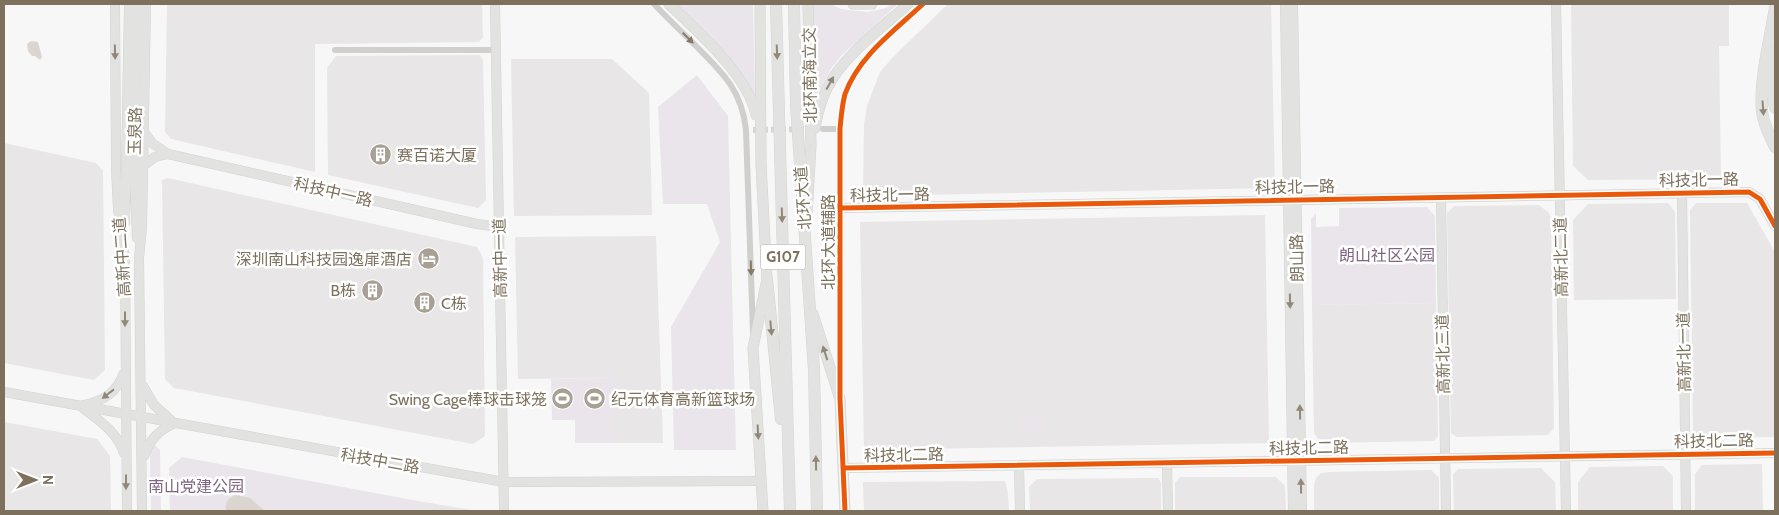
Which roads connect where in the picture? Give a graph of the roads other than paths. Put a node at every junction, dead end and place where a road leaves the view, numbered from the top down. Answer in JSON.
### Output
{"nodes":[{"id":1,"x":115,"y":4,"type":"edge"},
{"id":2,"x":128,"y":4,"type":"edge"},
{"id":3,"x":137,"y":4,"type":"edge"},
{"id":4,"x":146,"y":4,"type":"edge"},
{"id":5,"x":495,"y":4,"type":"edge"},
{"id":6,"x":654,"y":4,"type":"edge"},
{"id":7,"x":669,"y":4,"type":"edge"},
{"id":8,"x":760,"y":4,"type":"edge"},
{"id":9,"x":776,"y":4,"type":"edge"},
{"id":10,"x":794,"y":4,"type":"edge"},
{"id":11,"x":808,"y":4,"type":"edge"},
{"id":12,"x":854,"y":4,"type":"edge"},
{"id":13,"x":872,"y":4,"type":"edge"},
{"id":14,"x":908,"y":4,"type":"edge"},
{"id":15,"x":923,"y":4,"type":"edge"},
{"id":16,"x":1285,"y":4,"type":"edge"},
{"id":17,"x":1293,"y":4,"type":"edge"},
{"id":18,"x":1556,"y":4,"type":"edge"},
{"id":19,"x":1775,"y":8,"type":"edge"},
{"id":20,"x":335,"y":50,"type":"dead end"},
{"id":21,"x":496,"y":50,"type":"junction"},
{"id":22,"x":1775,"y":55,"type":"edge"},
{"id":23,"x":1775,"y":108,"type":"edge"},
{"id":24,"x":824,"y":129,"type":"dead end"},
{"id":25,"x":840,"y":129,"type":"junction"},
{"id":26,"x":144,"y":132,"type":"junction"},
{"id":27,"x":811,"y":146,"type":"junction"},
{"id":28,"x":1775,"y":148,"type":"edge"},
{"id":29,"x":168,"y":154,"type":"junction"},
{"id":30,"x":761,"y":164,"type":"junction"},
{"id":31,"x":143,"y":166,"type":"junction"},
{"id":32,"x":1682,"y":193,"type":"junction"},
{"id":33,"x":1560,"y":195,"type":"junction"},
{"id":34,"x":1441,"y":198,"type":"junction"},
{"id":35,"x":1292,"y":200,"type":"junction"},
{"id":36,"x":841,"y":208,"type":"junction"},
{"id":37,"x":1775,"y":226,"type":"edge"},
{"id":38,"x":499,"y":227,"type":"junction"},
{"id":39,"x":806,"y":241,"type":"junction"},
{"id":40,"x":125,"y":258,"type":"junction"},
{"id":41,"x":139,"y":258,"type":"junction"},
{"id":42,"x":767,"y":279,"type":"junction"},
{"id":43,"x":808,"y":299,"type":"junction"},
{"id":44,"x":753,"y":348,"type":"junction"},
{"id":45,"x":126,"y":372,"type":"junction"},
{"id":46,"x":141,"y":376,"type":"junction"},
{"id":47,"x":4,"y":392,"type":"edge"},
{"id":48,"x":840,"y":399,"type":"junction"},
{"id":49,"x":81,"y":406,"type":"junction"},
{"id":50,"x":126,"y":414,"type":"junction"},
{"id":51,"x":142,"y":417,"type":"junction"},
{"id":52,"x":175,"y":423,"type":"junction"},
{"id":53,"x":1775,"y":453,"type":"edge"},
{"id":54,"x":1685,"y":454,"type":"junction"},
{"id":55,"x":1565,"y":456,"type":"junction"},
{"id":56,"x":1445,"y":458,"type":"junction"},
{"id":57,"x":142,"y":459,"type":"junction"},
{"id":58,"x":126,"y":460,"type":"junction"},
{"id":59,"x":1297,"y":461,"type":"junction"},
{"id":60,"x":1167,"y":463,"type":"junction"},
{"id":61,"x":1019,"y":466,"type":"junction"},
{"id":62,"x":843,"y":468,"type":"junction"},
{"id":63,"x":761,"y":481,"type":"junction"},
{"id":64,"x":504,"y":482,"type":"junction"},
{"id":65,"x":790,"y":510,"type":"edge"},
{"id":66,"x":127,"y":511,"type":"edge"},
{"id":67,"x":142,"y":511,"type":"edge"},
{"id":68,"x":504,"y":511,"type":"edge"},
{"id":69,"x":762,"y":511,"type":"edge"},
{"id":70,"x":817,"y":511,"type":"edge"},
{"id":71,"x":845,"y":511,"type":"edge"},
{"id":72,"x":1020,"y":511,"type":"edge"},
{"id":73,"x":1168,"y":511,"type":"edge"},
{"id":74,"x":1294,"y":511,"type":"edge"},
{"id":75,"x":1302,"y":511,"type":"edge"},
{"id":76,"x":1446,"y":511,"type":"edge"},
{"id":77,"x":1566,"y":511,"type":"edge"},
{"id":78,"x":1686,"y":511,"type":"edge"}],
"edges":[{"from":1,"to":40,"type":"street","name":"高新中二道","one_way":true},
{"from":2,"to":40,"type":"street","name":"玉泉路"},
{"from":3,"to":41,"type":"street","name":"玉泉路"},
{"from":4,"to":26,"type":"street","name":"高新中二道"},
{"from":5,"to":21,"type":"street","name":"高新中一道"},
{"from":6,"to":44,"type":"street","one_way":true},
{"from":7,"to":30,"type":"main road"},
{"from":8,"to":30,"type":"main road"},
{"from":9,"to":65,"type":"highway","name":"北环大道","number":"G107","one_way":true},
{"from":10,"to":39,"type":"highway","name":"北环大道","number":"G107"},
{"from":11,"to":27,"type":"main road","name":"北环南海立交"},
{"from":12,"to":13,"type":"main road"},
{"from":27,"to":14,"type":"main road","one_way":true},
{"from":15,"to":25,"type":"street","name":"北环大道辅路"},
{"from":16,"to":35,"type":"street","name":"朗山路"},
{"from":17,"to":35,"type":"street","name":"朗山路"},
{"from":18,"to":33,"type":"street","name":"高新北二道"},
{"from":19,"to":28,"type":"highway","one_way":true},
{"from":20,"to":21,"type":"street"},
{"from":21,"to":38,"type":"street","name":"高新中一道"},
{"from":22,"to":23,"type":"highway"},
{"from":24,"to":25,"type":"street"},
{"from":25,"to":36,"type":"street","name":"北环大道辅路"},
{"from":26,"to":29,"type":"street","name":"科技中一路"},
{"from":26,"to":31,"type":"street","name":"高新中二道"},
{"from":27,"to":39,"type":"main road","name":"北环大道辅路"},
{"from":29,"to":31,"type":"street"},
{"from":29,"to":38,"type":"street","name":"科技中一路"},
{"from":30,"to":42,"type":"main road"},
{"from":31,"to":41,"type":"street","name":"高新中二道"},
{"from":32,"to":33,"type":"street","name":"科技北一路"},
{"from":32,"to":37,"type":"street","name":"科技北一路"},
{"from":32,"to":54,"type":"street","name":"高新北一道"},
{"from":33,"to":34,"type":"street","name":"科技北一路"},
{"from":33,"to":55,"type":"street","name":"高新北二道"},
{"from":34,"to":35,"type":"street","name":"科技北一路"},
{"from":34,"to":56,"type":"street","name":"高新北三道"},
{"from":35,"to":36,"type":"street","name":"科技北一路"},
{"from":35,"to":59,"type":"street","name":"朗山路"},
{"from":36,"to":48,"type":"street","name":"北环大道辅路"},
{"from":38,"to":64,"type":"street","name":"高新中一道"},
{"from":39,"to":43,"type":"highway","name":"北环大道","number":"G107"},
{"from":40,"to":45,"type":"street","name":"高新中二道","one_way":true},
{"from":41,"to":46,"type":"street","name":"高新中二道"},
{"from":42,"to":44,"type":"main road"},
{"from":42,"to":65,"type":"highway","one_way":true},
{"from":48,"to":43,"type":"main road","one_way":true},
{"from":70,"to":43,"type":"highway","name":"北环大道","number":"G107","one_way":true},
{"from":44,"to":63,"type":"main road","one_way":true},
{"from":45,"to":46,"type":"street"},
{"from":45,"to":49,"type":"street","one_way":true},
{"from":45,"to":50,"type":"street","name":"高新中二道"},
{"from":46,"to":51,"type":"street","name":"高新中二道"},
{"from":46,"to":52,"type":"street"},
{"from":47,"to":49,"type":"street","name":"科技中二路"},
{"from":48,"to":62,"type":"main road","name":"北环大道辅路"},
{"from":49,"to":50,"type":"street","name":"科技中二路"},
{"from":49,"to":58,"type":"street"},
{"from":50,"to":51,"type":"street","name":"科技中二路"},
{"from":50,"to":58,"type":"street","name":"高新中二道"},
{"from":51,"to":52,"type":"street","name":"科技中二路"},
{"from":51,"to":57,"type":"street","name":"高新中二道"},
{"from":52,"to":57,"type":"street"},
{"from":52,"to":64,"type":"street","name":"科技中二路"},
{"from":53,"to":54,"type":"street","name":"科技北二路"},
{"from":54,"to":55,"type":"street","name":"科技北二路"},
{"from":54,"to":78,"type":"street","name":"高新北一道"},
{"from":55,"to":56,"type":"street","name":"科技北二路"},
{"from":55,"to":77,"type":"street","name":"高新北二道"},
{"from":56,"to":59,"type":"street","name":"科技北二路"},
{"from":56,"to":76,"type":"street","name":"高新北三道"},
{"from":57,"to":67,"type":"street","name":"高新中二道"},
{"from":58,"to":66,"type":"street","name":"高新中二道","one_way":true},
{"from":59,"to":60,"type":"street","name":"科技北二路"},
{"from":59,"to":74,"type":"street","name":"朗山路"},
{"from":75,"to":59,"type":"street","name":"朗山路","one_way":true},
{"from":60,"to":61,"type":"street","name":"科技北二路"},
{"from":60,"to":73,"type":"street"},
{"from":61,"to":62,"type":"street","name":"科技北二路"},
{"from":61,"to":72,"type":"street"},
{"from":62,"to":71,"type":"main road","name":"北环大道辅路"},
{"from":63,"to":64,"type":"street","name":"科技中二路"},
{"from":63,"to":69,"type":"main road"},
{"from":64,"to":68,"type":"street","name":"高新中一道"}]}
